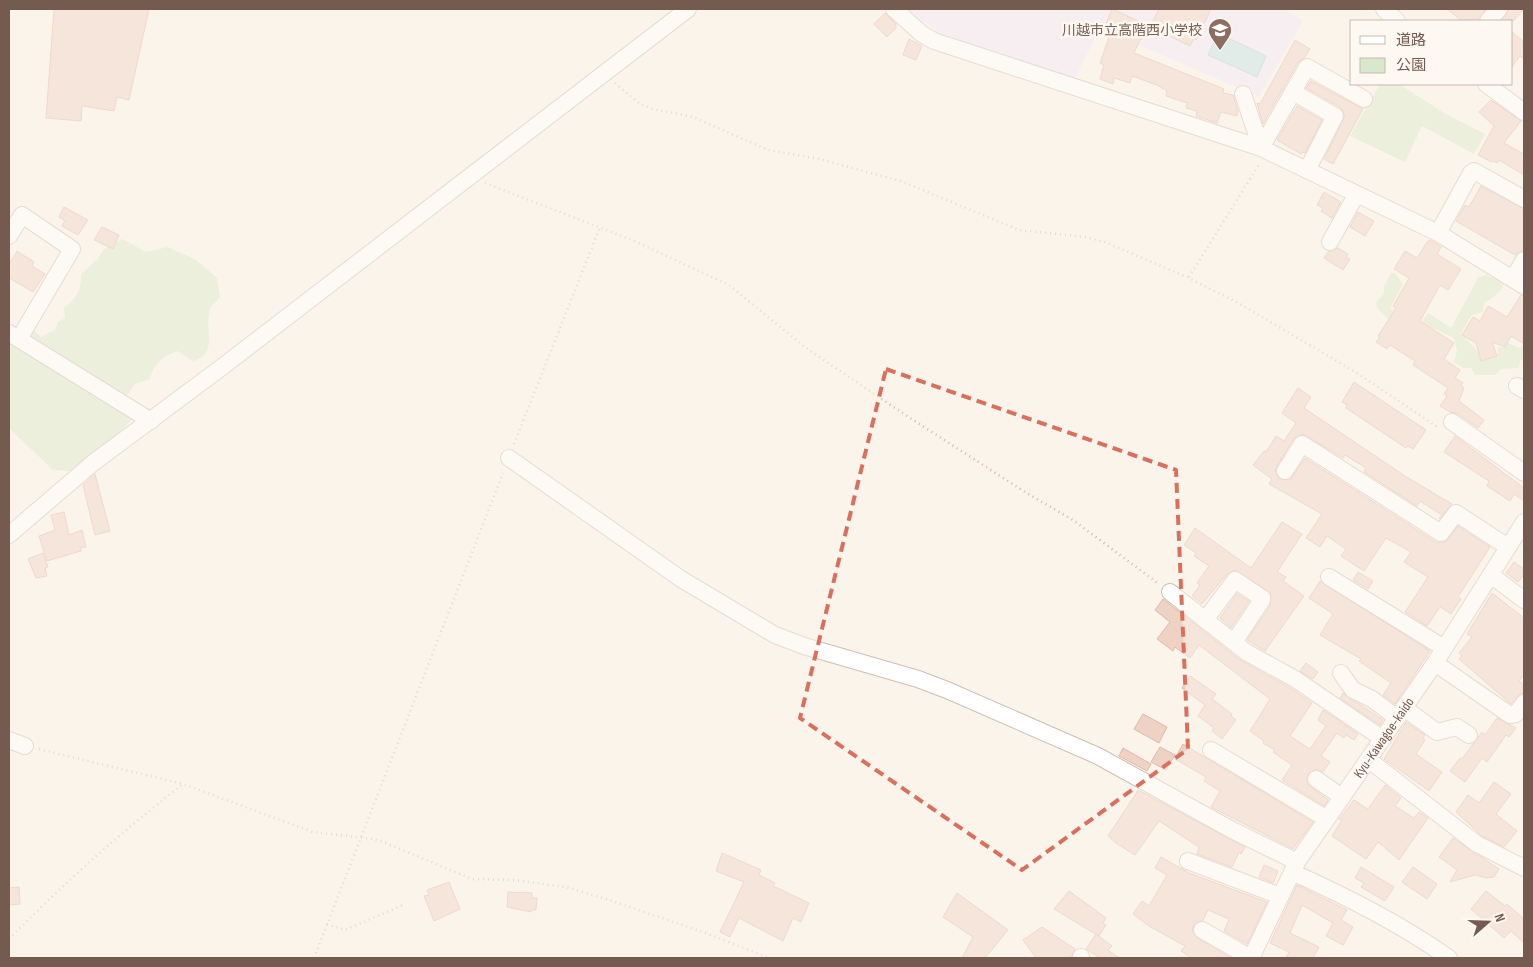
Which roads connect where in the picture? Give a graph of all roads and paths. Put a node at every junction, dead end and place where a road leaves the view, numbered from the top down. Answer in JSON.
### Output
{"nodes":[{"id":1,"x":688,"y":9,"type":"edge"},
{"id":2,"x":894,"y":9,"type":"edge"},
{"id":3,"x":1384,"y":9,"type":"edge"},
{"id":4,"x":1499,"y":9,"type":"edge"},
{"id":5,"x":1396,"y":20,"type":"edge"},
{"id":6,"x":1489,"y":20,"type":"edge"},
{"id":7,"x":605,"y":73,"type":"junction"},
{"id":8,"x":1483,"y":86,"type":"edge"},
{"id":9,"x":1293,"y":92,"type":"junction"},
{"id":10,"x":1243,"y":94,"type":"dead end"},
{"id":11,"x":1364,"y":99,"type":"dead end"},
{"id":12,"x":1524,"y":112,"type":"edge"},
{"id":13,"x":1264,"y":150,"type":"junction"},
{"id":14,"x":1307,"y":170,"type":"junction"},
{"id":15,"x":470,"y":177,"type":"junction"},
{"id":16,"x":1356,"y":195,"type":"junction"},
{"id":17,"x":1524,"y":199,"type":"edge"},
{"id":18,"x":600,"y":227,"type":"junction"},
{"id":19,"x":1438,"y":234,"type":"junction"},
{"id":20,"x":9,"y":236,"type":"edge"},
{"id":21,"x":1330,"y":242,"type":"dead end"},
{"id":22,"x":1524,"y":260,"type":"edge"},
{"id":23,"x":1189,"y":278,"type":"junction"},
{"id":24,"x":1519,"y":283,"type":"edge"},
{"id":25,"x":14,"y":336,"type":"edge"},
{"id":26,"x":151,"y":421,"type":"junction"},
{"id":27,"x":1448,"y":427,"type":"joint"},
{"id":28,"x":509,"y":458,"type":"junction"},
{"id":29,"x":1285,"y":471,"type":"dead end"},
{"id":30,"x":1524,"y":473,"type":"edge"},
{"id":31,"x":1524,"y":522,"type":"edge"},
{"id":32,"x":9,"y":535,"type":"edge"},
{"id":33,"x":1508,"y":547,"type":"junction"},
{"id":34,"x":1329,"y":576,"type":"dead end"},
{"id":35,"x":1492,"y":576,"type":"junction"},
{"id":36,"x":1170,"y":592,"type":"joint"},
{"id":37,"x":1524,"y":600,"type":"edge"},
{"id":38,"x":1205,"y":620,"type":"junction"},
{"id":39,"x":1234,"y":642,"type":"junction"},
{"id":40,"x":1444,"y":648,"type":"junction"},
{"id":41,"x":1436,"y":663,"type":"junction"},
{"id":42,"x":1341,"y":672,"type":"dead end"},
{"id":43,"x":1524,"y":703,"type":"edge"},
{"id":44,"x":1401,"y":713,"type":"junction"},
{"id":45,"x":1469,"y":734,"type":"dead end"},
{"id":46,"x":1383,"y":739,"type":"junction"},
{"id":47,"x":9,"y":740,"type":"edge"},
{"id":48,"x":25,"y":746,"type":"joint"},
{"id":49,"x":1211,"y":750,"type":"dead end"},
{"id":50,"x":1369,"y":760,"type":"junction"},
{"id":51,"x":1316,"y":779,"type":"dead end"},
{"id":52,"x":183,"y":784,"type":"junction"},
{"id":53,"x":1342,"y":797,"type":"junction"},
{"id":54,"x":1327,"y":819,"type":"junction"},
{"id":55,"x":360,"y":839,"type":"junction"},
{"id":56,"x":1188,"y":861,"type":"dead end"},
{"id":57,"x":1294,"y":867,"type":"junction"},
{"id":58,"x":1524,"y":868,"type":"edge"},
{"id":59,"x":1280,"y":896,"type":"junction"},
{"id":60,"x":403,"y":905,"type":"dead end"},
{"id":61,"x":328,"y":924,"type":"junction"},
{"id":62,"x":1202,"y":930,"type":"dead end"},
{"id":63,"x":9,"y":939,"type":"edge"},
{"id":64,"x":314,"y":958,"type":"edge"},
{"id":65,"x":769,"y":958,"type":"edge"},
{"id":66,"x":1251,"y":958,"type":"edge"},
{"id":67,"x":1449,"y":958,"type":"edge"}],
"edges":[{"from":1,"to":7,"type":"street"},
{"from":2,"to":13,"type":"street"},
{"from":3,"to":5,"type":"street"},
{"from":4,"to":6,"type":"street"},
{"from":7,"to":15,"type":"street"},
{"from":7,"to":23,"type":"path"},
{"from":8,"to":12,"type":"street"},
{"from":9,"to":11,"type":"street"},
{"from":9,"to":13,"type":"street"},
{"from":9,"to":14,"type":"street"},
{"from":10,"to":13,"type":"street"},
{"from":13,"to":14,"type":"street"},
{"from":13,"to":23,"type":"path"},
{"from":14,"to":16,"type":"street"},
{"from":15,"to":18,"type":"path"},
{"from":15,"to":26,"type":"street"},
{"from":16,"to":19,"type":"street"},
{"from":16,"to":21,"type":"street"},
{"from":17,"to":19,"type":"street"},
{"from":18,"to":28,"type":"path"},
{"from":18,"to":36,"type":"path"},
{"from":19,"to":24,"type":"street"},
{"from":20,"to":25,"type":"street"},
{"from":22,"to":24,"type":"street"},
{"from":23,"to":27,"type":"path"},
{"from":25,"to":26,"type":"street"},
{"from":26,"to":32,"type":"street"},
{"from":27,"to":30,"type":"street"},
{"from":28,"to":55,"type":"path"},
{"from":28,"to":57,"type":"street"},
{"from":29,"to":33,"type":"street"},
{"from":31,"to":33,"type":"street","name":"Kyu-Kawagoe-kaido"},
{"from":33,"to":35,"type":"street","name":"Kyu-Kawagoe-kaido"},
{"from":34,"to":40,"type":"street"},
{"from":35,"to":37,"type":"street"},
{"from":35,"to":40,"type":"street","name":"Kyu-Kawagoe-kaido"},
{"from":36,"to":38,"type":"street"},
{"from":38,"to":39,"type":"street"},
{"from":38,"to":39,"type":"street"},
{"from":39,"to":46,"type":"street"},
{"from":40,"to":41,"type":"street","name":"Kyu-Kawagoe-kaido"},
{"from":41,"to":43,"type":"street"},
{"from":41,"to":44,"type":"street","name":"Kyu-Kawagoe-kaido"},
{"from":42,"to":44,"type":"street"},
{"from":44,"to":45,"type":"street"},
{"from":44,"to":46,"type":"street","name":"Kyu-Kawagoe-kaido"},
{"from":46,"to":50,"type":"street","name":"Kyu-Kawagoe-kaido"},
{"from":47,"to":48,"type":"street"},
{"from":48,"to":52,"type":"path"},
{"from":49,"to":54,"type":"street"},
{"from":50,"to":53,"type":"street","name":"Kyu-Kawagoe-kaido"},
{"from":50,"to":58,"type":"street"},
{"from":51,"to":53,"type":"street"},
{"from":52,"to":55,"type":"path"},
{"from":52,"to":63,"type":"path"},
{"from":53,"to":54,"type":"street","name":"Kyu-Kawagoe-kaido"},
{"from":54,"to":57,"type":"street","name":"Kyu-Kawagoe-kaido"},
{"from":55,"to":61,"type":"path"},
{"from":55,"to":65,"type":"path"},
{"from":56,"to":59,"type":"street"},
{"from":57,"to":59,"type":"street","name":"Kyu-Kawagoe-kaido"},
{"from":57,"to":67,"type":"street"},
{"from":59,"to":66,"type":"street","name":"Kyu-Kawagoe-kaido"},
{"from":60,"to":61,"type":"path"},
{"from":61,"to":64,"type":"path"},
{"from":62,"to":66,"type":"street"}]}
